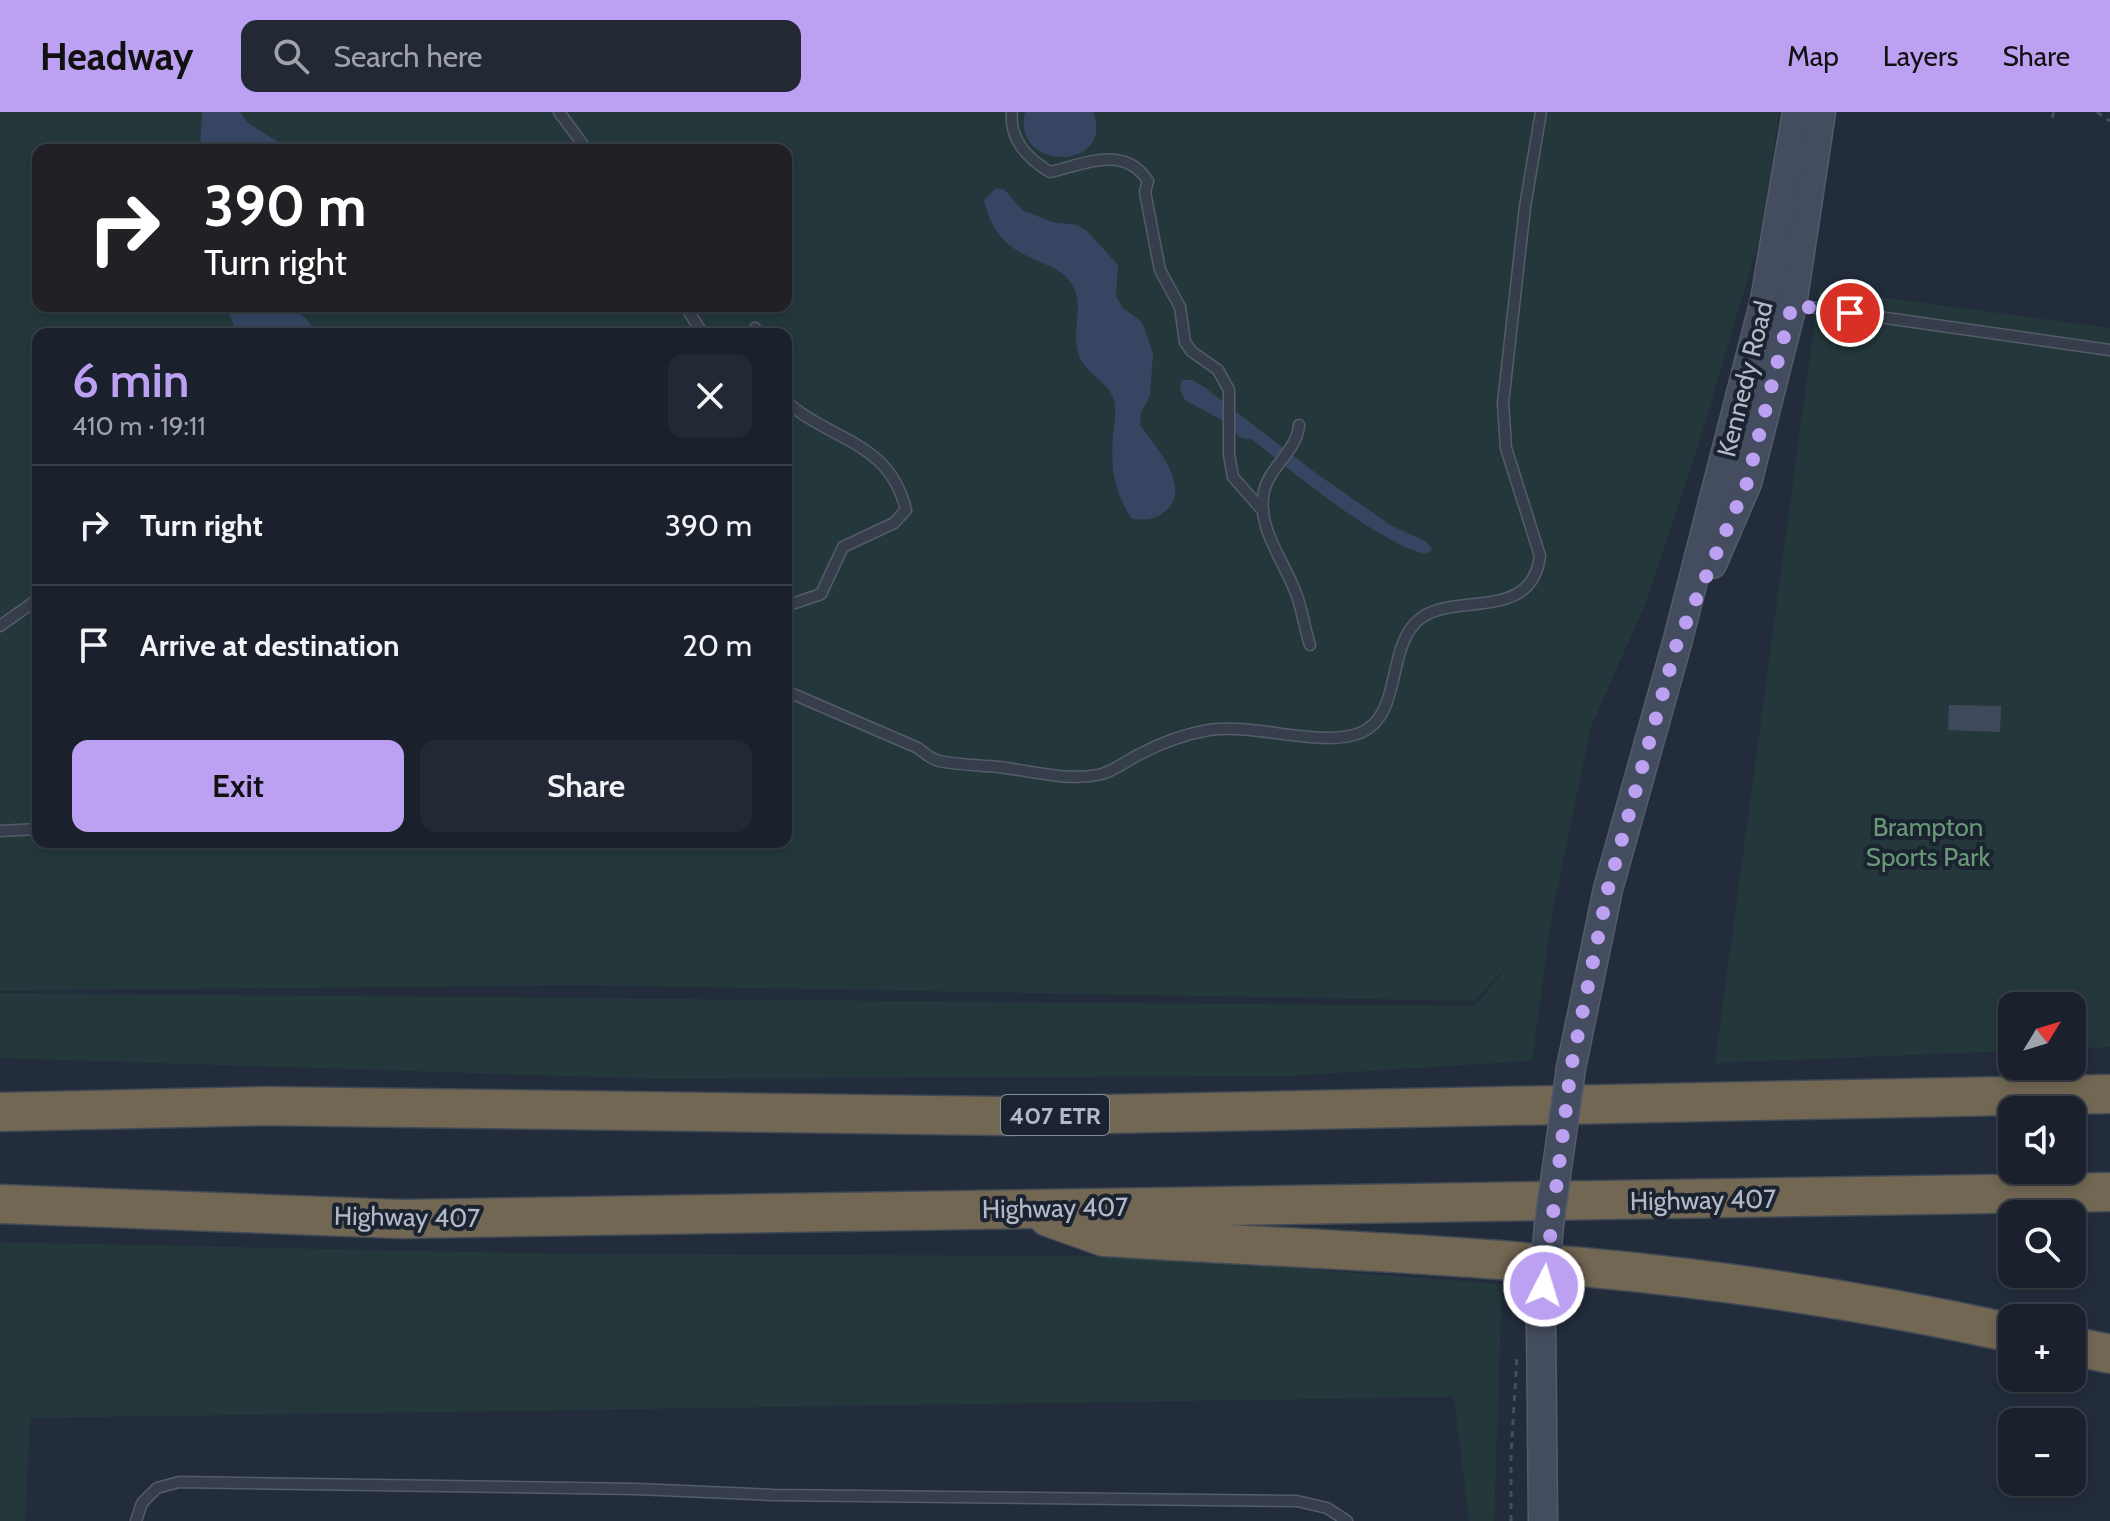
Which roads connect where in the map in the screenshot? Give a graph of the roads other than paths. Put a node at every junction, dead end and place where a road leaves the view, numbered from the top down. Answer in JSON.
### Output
{"nodes":[{"id":1,"x":559,"y":112,"type":"edge"},
{"id":2,"x":1012,"y":112,"type":"edge"},
{"id":3,"x":1541,"y":112,"type":"edge"},
{"id":4,"x":1797,"y":112,"type":"edge"},
{"id":5,"x":1821,"y":112,"type":"edge"},
{"id":6,"x":583,"y":144,"type":"edge"},
{"id":7,"x":1779,"y":302,"type":"junction"},
{"id":8,"x":2110,"y":350,"type":"edge"},
{"id":9,"x":792,"y":406,"type":"edge"},
{"id":10,"x":1299,"y":425,"type":"dead end"},
{"id":11,"x":1263,"y":511,"type":"junction"},
{"id":12,"x":32,"y":603,"type":"edge"},
{"id":13,"x":792,"y":604,"type":"edge"},
{"id":14,"x":0,"y":626,"type":"edge"},
{"id":15,"x":1310,"y":645,"type":"dead end"},
{"id":16,"x":792,"y":694,"type":"edge"},
{"id":17,"x":32,"y":829,"type":"edge"},
{"id":18,"x":0,"y":831,"type":"edge"},
{"id":19,"x":2110,"y":1094,"type":"edge"},
{"id":20,"x":0,"y":1112,"type":"edge"},
{"id":21,"x":2110,"y":1192,"type":"edge"},
{"id":22,"x":0,"y":1204,"type":"edge"},
{"id":23,"x":1025,"y":1209,"type":"junction"},
{"id":24,"x":1998,"y":1330,"type":"edge"},
{"id":25,"x":2086,"y":1349,"type":"edge"},
{"id":26,"x":2110,"y":1354,"type":"edge"},
{"id":27,"x":136,"y":1521,"type":"edge"},
{"id":28,"x":1347,"y":1521,"type":"edge"},
{"id":29,"x":1543,"y":1521,"type":"edge"}],
"edges":[{"from":1,"to":6,"type":"lane"},
{"from":2,"to":11,"type":"lane"},
{"from":3,"to":16,"type":"lane"},
{"from":4,"to":7,"type":"main road","name":"Kennedy Road"},
{"from":5,"to":7,"type":"main road","name":"Kennedy Road"},
{"from":7,"to":8,"type":"lane"},
{"from":7,"to":29,"type":"main road","name":"Kennedy Road","bridge":true},
{"from":9,"to":13,"type":"lane"},
{"from":10,"to":11,"type":"lane"},
{"from":11,"to":15,"type":"lane"},
{"from":12,"to":14,"type":"lane"},
{"from":17,"to":18,"type":"lane"},
{"from":19,"to":20,"type":"highway","number":"407 ETR"},
{"from":21,"to":23,"type":"highway","name":"Highway 407"},
{"from":22,"to":23,"type":"highway","name":"Highway 407"},
{"from":23,"to":24,"type":"highway"},
{"from":25,"to":26,"type":"highway"},
{"from":27,"to":28,"type":"lane"}]}
